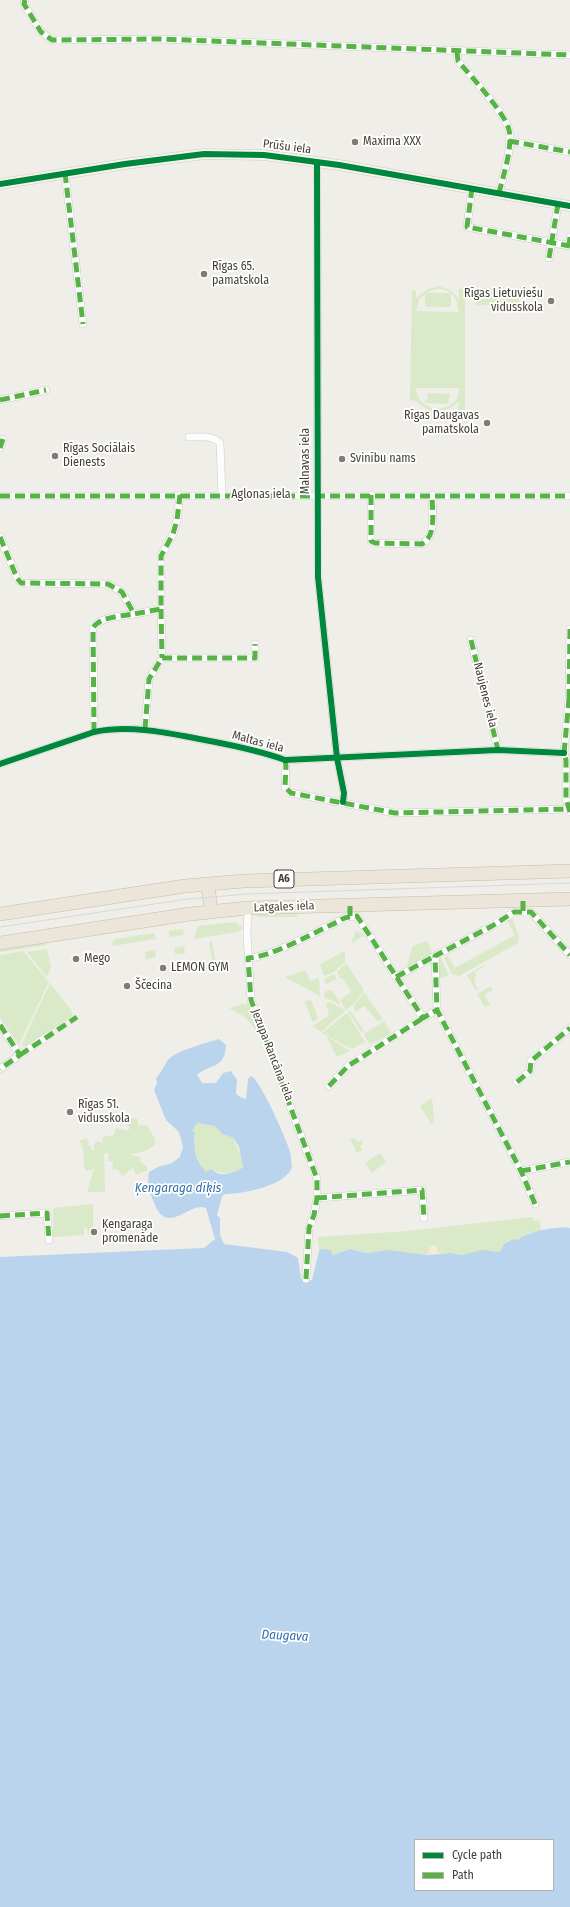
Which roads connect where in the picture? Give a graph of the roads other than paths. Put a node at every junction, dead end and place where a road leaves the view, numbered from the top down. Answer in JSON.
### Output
{"nodes":[{"id":1,"x":25,"y":0,"type":"edge"},
{"id":2,"x":457,"y":52,"type":"junction"},
{"id":3,"x":570,"y":55,"type":"edge"},
{"id":4,"x":509,"y":141,"type":"junction"},
{"id":5,"x":570,"y":152,"type":"edge"},
{"id":6,"x":317,"y":162,"type":"junction"},
{"id":7,"x":65,"y":174,"type":"junction"},
{"id":8,"x":0,"y":184,"type":"edge"},
{"id":9,"x":472,"y":188,"type":"junction"},
{"id":10,"x":499,"y":193,"type":"junction"},
{"id":11,"x":558,"y":204,"type":"junction"},
{"id":12,"x":570,"y":206,"type":"edge"},
{"id":13,"x":570,"y":236,"type":"edge"},
{"id":14,"x":552,"y":242,"type":"junction"},
{"id":15,"x":569,"y":246,"type":"edge"},
{"id":16,"x":549,"y":258,"type":"dead end"},
{"id":17,"x":83,"y":324,"type":"dead end"},
{"id":18,"x":46,"y":390,"type":"dead end"},
{"id":19,"x":0,"y":400,"type":"edge"},
{"id":20,"x":190,"y":437,"type":"dead end"},
{"id":21,"x":3,"y":439,"type":"dead end"},
{"id":22,"x":0,"y":448,"type":"edge"},
{"id":23,"x":222,"y":495,"type":"junction"},
{"id":24,"x":318,"y":495,"type":"junction"},
{"id":25,"x":371,"y":495,"type":"junction"},
{"id":26,"x":432,"y":495,"type":"junction"},
{"id":27,"x":0,"y":496,"type":"edge"},
{"id":28,"x":180,"y":496,"type":"junction"},
{"id":29,"x":570,"y":496,"type":"edge"},
{"id":30,"x":0,"y":537,"type":"edge"},
{"id":31,"x":161,"y":609,"type":"junction"},
{"id":32,"x":134,"y":614,"type":"junction"},
{"id":33,"x":570,"y":630,"type":"edge"},
{"id":34,"x":470,"y":640,"type":"dead end"},
{"id":35,"x":255,"y":644,"type":"dead end"},
{"id":36,"x":162,"y":658,"type":"junction"},
{"id":37,"x":569,"y":699,"type":"edge"},
{"id":38,"x":145,"y":729,"type":"junction"},
{"id":39,"x":94,"y":732,"type":"junction"},
{"id":40,"x":498,"y":750,"type":"junction"},
{"id":41,"x":564,"y":753,"type":"junction"},
{"id":42,"x":337,"y":758,"type":"junction"},
{"id":43,"x":285,"y":760,"type":"junction"},
{"id":44,"x":0,"y":764,"type":"edge"},
{"id":45,"x":343,"y":802,"type":"junction"},
{"id":46,"x":570,"y":810,"type":"edge"},
{"id":47,"x":570,"y":870,"type":"edge"},
{"id":48,"x":208,"y":884,"type":"junction"},
{"id":49,"x":570,"y":899,"type":"edge"},
{"id":50,"x":523,"y":906,"type":"junction"},
{"id":51,"x":248,"y":908,"type":"junction"},
{"id":52,"x":211,"y":911,"type":"junction"},
{"id":53,"x":350,"y":911,"type":"junction"},
{"id":54,"x":0,"y":914,"type":"edge"},
{"id":55,"x":0,"y":943,"type":"edge"},
{"id":56,"x":570,"y":955,"type":"edge"},
{"id":57,"x":435,"y":956,"type":"junction"},
{"id":58,"x":248,"y":958,"type":"junction"},
{"id":59,"x":396,"y":978,"type":"junction"},
{"id":60,"x":437,"y":1010,"type":"junction"},
{"id":61,"x":423,"y":1018,"type":"junction"},
{"id":62,"x":0,"y":1025,"type":"edge"},
{"id":63,"x":570,"y":1028,"type":"edge"},
{"id":64,"x":48,"y":1036,"type":"dead end"},
{"id":65,"x":20,"y":1055,"type":"junction"},
{"id":66,"x":0,"y":1069,"type":"edge"},
{"id":67,"x":517,"y":1082,"type":"dead end"},
{"id":68,"x":329,"y":1086,"type":"dead end"},
{"id":69,"x":570,"y":1162,"type":"edge"},
{"id":70,"x":521,"y":1171,"type":"junction"},
{"id":71,"x":317,"y":1198,"type":"junction"},
{"id":72,"x":535,"y":1204,"type":"dead end"},
{"id":73,"x":0,"y":1216,"type":"edge"},
{"id":74,"x":424,"y":1218,"type":"dead end"},
{"id":75,"x":49,"y":1240,"type":"dead end"},
{"id":76,"x":306,"y":1280,"type":"dead end"}],
"edges":[{"from":1,"to":2,"type":"street"},
{"from":2,"to":3,"type":"street"},
{"from":2,"to":4,"type":"street"},
{"from":4,"to":5,"type":"street"},
{"from":4,"to":10,"type":"street"},
{"from":6,"to":7,"type":"street","name":"Prūšu iela"},
{"from":6,"to":9,"type":"street","name":"Prūšu iela"},
{"from":6,"to":24,"type":"street","name":"Malnavas iela"},
{"from":7,"to":8,"type":"street","name":"Prūšu iela"},
{"from":7,"to":17,"type":"street"},
{"from":9,"to":10,"type":"street","name":"Prūšu iela"},
{"from":9,"to":14,"type":"street"},
{"from":10,"to":11,"type":"street","name":"Prūšu iela"},
{"from":11,"to":12,"type":"street","name":"Prūšu iela"},
{"from":11,"to":14,"type":"street"},
{"from":13,"to":15,"type":"street"},
{"from":14,"to":15,"type":"street"},
{"from":14,"to":16,"type":"street"},
{"from":18,"to":19,"type":"street"},
{"from":20,"to":23,"type":"street"},
{"from":21,"to":22,"type":"street"},
{"from":23,"to":24,"type":"street","name":"Aglonas iela"},
{"from":23,"to":28,"type":"street","name":"Aglonas iela"},
{"from":24,"to":25,"type":"street","name":"Aglonas iela"},
{"from":24,"to":42,"type":"street","name":"Malnavas iela"},
{"from":25,"to":26,"type":"street","name":"Aglonas iela"},
{"from":25,"to":26,"type":"street"},
{"from":26,"to":29,"type":"street","name":"Aglonas iela"},
{"from":27,"to":28,"type":"street","name":"Aglonas iela"},
{"from":28,"to":31,"type":"street"},
{"from":30,"to":32,"type":"street"},
{"from":31,"to":32,"type":"street"},
{"from":31,"to":36,"type":"street"},
{"from":32,"to":39,"type":"street"},
{"from":33,"to":37,"type":"street"},
{"from":34,"to":40,"type":"street","name":"Naujenes iela"},
{"from":35,"to":36,"type":"street"},
{"from":36,"to":38,"type":"street"},
{"from":37,"to":41,"type":"street"},
{"from":38,"to":39,"type":"street","name":"Maltas iela"},
{"from":38,"to":43,"type":"street","name":"Maltas iela"},
{"from":39,"to":44,"type":"street","name":"Maltas iela"},
{"from":40,"to":41,"type":"street","name":"Maltas iela"},
{"from":40,"to":42,"type":"street","name":"Maltas iela"},
{"from":41,"to":46,"type":"street"},
{"from":42,"to":43,"type":"street","name":"Maltas iela"},
{"from":42,"to":45,"type":"street","name":"Malnavas iela"},
{"from":43,"to":45,"type":"street"},
{"from":45,"to":46,"type":"street"},
{"from":47,"to":48,"type":"highway","number":"A6"},
{"from":48,"to":52,"type":"highway"},
{"from":48,"to":54,"type":"highway","number":"A6"},
{"from":49,"to":50,"type":"highway","name":"Latgales iela"},
{"from":50,"to":53,"type":"highway","name":"Latgales iela"},
{"from":50,"to":56,"type":"street"},
{"from":50,"to":57,"type":"street"},
{"from":51,"to":52,"type":"highway","name":"Latgales iela"},
{"from":51,"to":53,"type":"highway","name":"Latgales iela"},
{"from":51,"to":58,"type":"street","name":"Jezupa Rancāna iela"},
{"from":52,"to":55,"type":"highway","name":"Latgales iela"},
{"from":53,"to":58,"type":"street"},
{"from":53,"to":59,"type":"street"},
{"from":57,"to":59,"type":"street"},
{"from":57,"to":60,"type":"street"},
{"from":58,"to":71,"type":"street","name":"Jezupa Rancāna iela"},
{"from":59,"to":61,"type":"street"},
{"from":60,"to":61,"type":"street"},
{"from":60,"to":70,"type":"street"},
{"from":61,"to":68,"type":"street"},
{"from":62,"to":65,"type":"street"},
{"from":63,"to":67,"type":"street"},
{"from":64,"to":65,"type":"street"},
{"from":65,"to":66,"type":"street"},
{"from":69,"to":70,"type":"street"},
{"from":70,"to":72,"type":"street"},
{"from":71,"to":74,"type":"street"},
{"from":71,"to":76,"type":"street","name":"Jezupa Rancāna iela"},
{"from":73,"to":75,"type":"street"}]}
